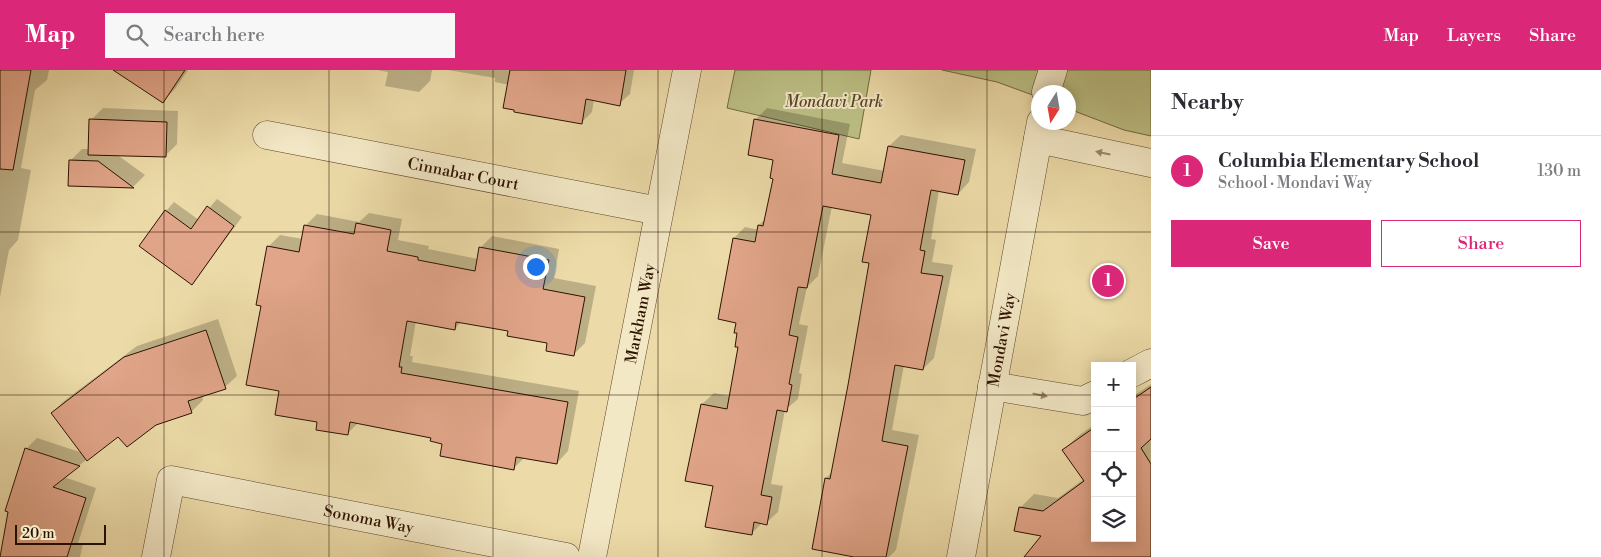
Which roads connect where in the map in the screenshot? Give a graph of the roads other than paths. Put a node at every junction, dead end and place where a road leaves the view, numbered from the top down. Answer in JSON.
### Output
{"nodes":[{"id":1,"x":687,"y":70,"type":"edge"},
{"id":2,"x":1039,"y":131,"type":"edge"},
{"id":3,"x":267,"y":135,"type":"dead end"},
{"id":4,"x":1151,"y":163,"type":"edge"},
{"id":5,"x":659,"y":212,"type":"junction"},
{"id":6,"x":1151,"y":363,"type":"edge"},
{"id":7,"x":1136,"y":371,"type":"edge"},
{"id":8,"x":992,"y":386,"type":"junction"},
{"id":9,"x":1091,"y":397,"type":"edge"},
{"id":10,"x":156,"y":557,"type":"edge"},
{"id":11,"x":566,"y":557,"type":"edge"},
{"id":12,"x":592,"y":557,"type":"edge"},
{"id":13,"x":961,"y":557,"type":"edge"}],
"edges":[{"from":1,"to":5,"type":"street","name":"Markham Way"},
{"from":4,"to":2,"type":"street","one_way":true},
{"from":2,"to":8,"type":"street","name":"Mondavi Way"},
{"from":3,"to":5,"type":"street","name":"Cinnabar Court"},
{"from":5,"to":12,"type":"street","name":"Markham Way"},
{"from":6,"to":7,"type":"street"},
{"from":8,"to":9,"type":"street","one_way":true},
{"from":8,"to":13,"type":"street","name":"Mondavi Way"},
{"from":10,"to":11,"type":"street","name":"Sonoma Way"}]}
